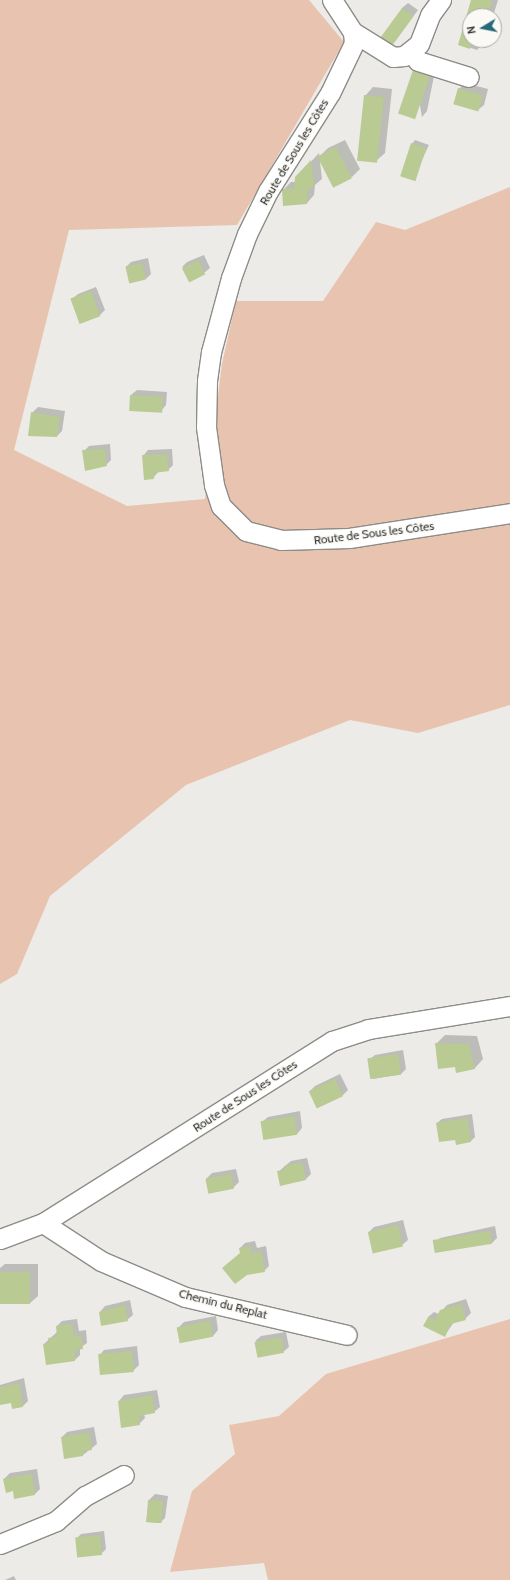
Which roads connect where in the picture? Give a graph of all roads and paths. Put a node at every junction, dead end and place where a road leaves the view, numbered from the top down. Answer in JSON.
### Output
{"nodes":[{"id":1,"x":332,"y":0,"type":"edge"},
{"id":2,"x":441,"y":0,"type":"edge"},
{"id":3,"x":354,"y":32,"type":"junction"},
{"id":4,"x":411,"y":52,"type":"junction"},
{"id":5,"x":469,"y":77,"type":"dead end"},
{"id":6,"x":510,"y":513,"type":"edge"},
{"id":7,"x":510,"y":1006,"type":"edge"},
{"id":8,"x":43,"y":1223,"type":"junction"},
{"id":9,"x":0,"y":1239,"type":"edge"},
{"id":10,"x":346,"y":1335,"type":"dead end"},
{"id":11,"x":124,"y":1474,"type":"dead end"},
{"id":12,"x":0,"y":1544,"type":"edge"}],
"edges":[{"from":1,"to":3,"type":"street"},
{"from":2,"to":4,"type":"street"},
{"from":3,"to":4,"type":"street"},
{"from":3,"to":6,"type":"street","name":"Route de Sous les Côtes"},
{"from":4,"to":5,"type":"street"},
{"from":7,"to":8,"type":"street","name":"Route de Sous les Côtes"},
{"from":8,"to":9,"type":"street","name":"Route de Sous les Côtes"},
{"from":8,"to":10,"type":"street","name":"Chemin du Replat"},
{"from":11,"to":12,"type":"street"}]}
